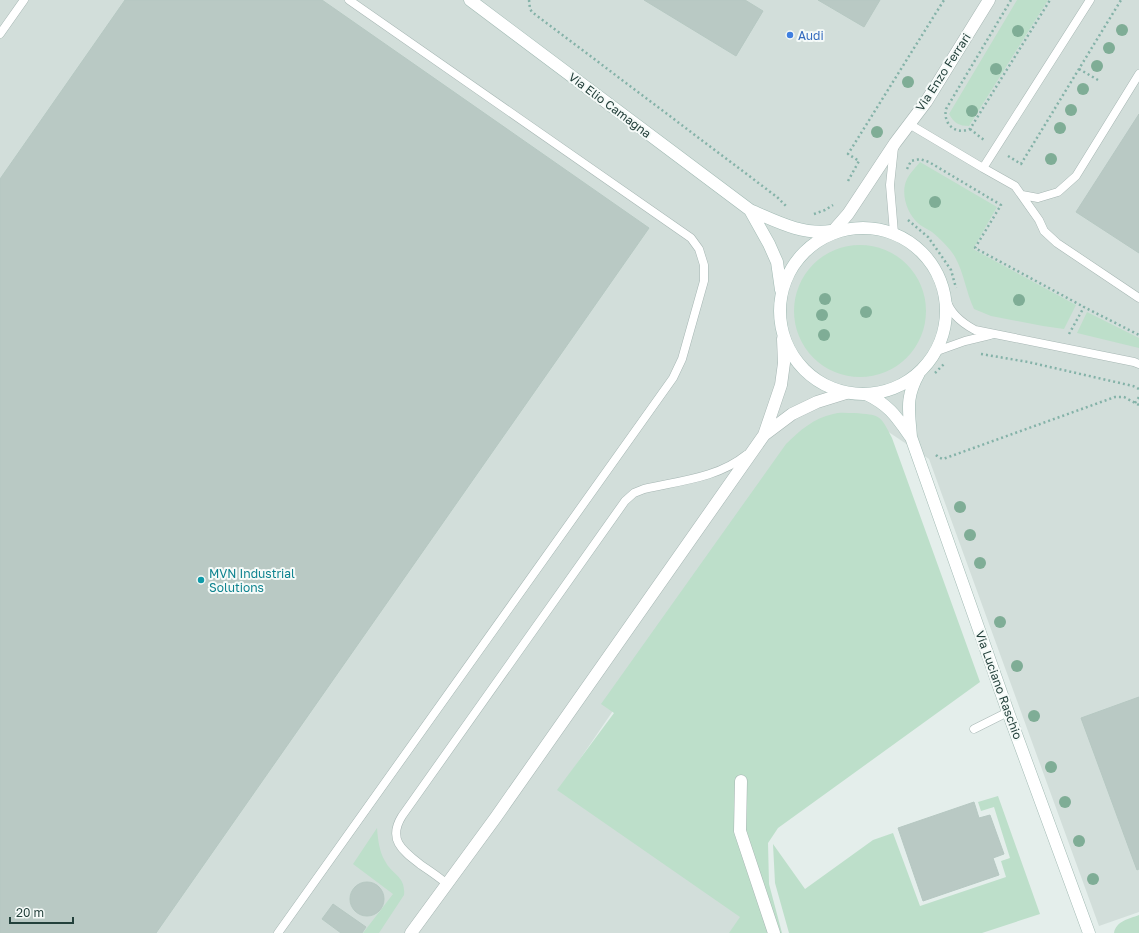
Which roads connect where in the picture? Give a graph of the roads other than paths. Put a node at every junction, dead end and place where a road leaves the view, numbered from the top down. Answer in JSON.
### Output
{"nodes":[{"id":1,"x":24,"y":0,"type":"edge"},
{"id":2,"x":349,"y":0,"type":"edge"},
{"id":3,"x":989,"y":0,"type":"edge"},
{"id":4,"x":1090,"y":0,"type":"edge"},
{"id":5,"x":478,"y":2,"type":"edge"},
{"id":6,"x":0,"y":34,"type":"edge"},
{"id":7,"x":1139,"y":74,"type":"edge"},
{"id":8,"x":909,"y":124,"type":"junction"},
{"id":9,"x":895,"y":143,"type":"junction"},
{"id":10,"x":983,"y":168,"type":"junction"},
{"id":11,"x":1022,"y":195,"type":"junction"},
{"id":12,"x":750,"y":210,"type":"junction"},
{"id":13,"x":834,"y":230,"type":"junction"},
{"id":14,"x":894,"y":233,"type":"junction"},
{"id":15,"x":781,"y":290,"type":"junction"},
{"id":16,"x":1139,"y":298,"type":"edge"},
{"id":17,"x":946,"y":299,"type":"junction"},
{"id":18,"x":995,"y":334,"type":"junction"},
{"id":19,"x":783,"y":339,"type":"junction"},
{"id":20,"x":937,"y":351,"type":"junction"},
{"id":21,"x":1139,"y":364,"type":"edge"},
{"id":22,"x":919,"y":373,"type":"junction"},
{"id":23,"x":846,"y":393,"type":"junction"},
{"id":24,"x":866,"y":394,"type":"junction"},
{"id":25,"x":764,"y":435,"type":"junction"},
{"id":26,"x":911,"y":437,"type":"junction"},
{"id":27,"x":754,"y":448,"type":"junction"},
{"id":28,"x":1008,"y":712,"type":"junction"},
{"id":29,"x":974,"y":729,"type":"dead end"},
{"id":30,"x":741,"y":781,"type":"dead end"},
{"id":31,"x":447,"y":884,"type":"junction"},
{"id":32,"x":278,"y":933,"type":"edge"},
{"id":33,"x":411,"y":933,"type":"edge"},
{"id":34,"x":774,"y":933,"type":"edge"},
{"id":35,"x":1089,"y":933,"type":"edge"}],
"edges":[{"from":1,"to":6,"type":"lane"},
{"from":2,"to":32,"type":"lane"},
{"from":3,"to":8,"type":"street","name":"Via Enzo Ferrari"},
{"from":4,"to":10,"type":"lane"},
{"from":5,"to":12,"type":"street","name":"Via Elio Camagna"},
{"from":7,"to":11,"type":"lane"},
{"from":8,"to":9,"type":"street","name":"Via Enzo Ferrari"},
{"from":8,"to":10,"type":"lane"},
{"from":9,"to":13,"type":"street","name":"Via Enzo Ferrari"},
{"from":9,"to":14,"type":"lane","name":"Via Enzo Ferrari"},
{"from":10,"to":11,"type":"lane"},
{"from":11,"to":16,"type":"lane"},
{"from":12,"to":13,"type":"street","name":"Via Elio Camagna"},
{"from":12,"to":15,"type":"street","name":"Via Elio Camagna"},
{"from":13,"to":14,"type":"street","name":"Via Luciano Raschio"},
{"from":13,"to":15,"type":"street","name":"Via Luciano Raschio"},
{"from":14,"to":17,"type":"street","name":"Via Luciano Raschio"},
{"from":15,"to":19,"type":"street","name":"Via Luciano Raschio"},
{"from":17,"to":18,"type":"lane"},
{"from":17,"to":20,"type":"street","name":"Via Luciano Raschio"},
{"from":18,"to":20,"type":"lane"},
{"from":18,"to":21,"type":"lane"},
{"from":19,"to":23,"type":"street","name":"Via Luciano Raschio"},
{"from":19,"to":25,"type":"street"},
{"from":20,"to":22,"type":"street","name":"Via Luciano Raschio"},
{"from":22,"to":24,"type":"street","name":"Via Luciano Raschio"},
{"from":22,"to":26,"type":"street","name":"Via Luciano Raschio"},
{"from":23,"to":24,"type":"street","name":"Via Luciano Raschio"},
{"from":23,"to":25,"type":"street"},
{"from":24,"to":26,"type":"street","name":"Via Luciano Raschio"},
{"from":25,"to":27,"type":"street"},
{"from":26,"to":28,"type":"street","name":"Via Luciano Raschio"},
{"from":27,"to":31,"type":"street"},
{"from":27,"to":31,"type":"lane"},
{"from":28,"to":29,"type":"lane"},
{"from":28,"to":35,"type":"street","name":"Via Luciano Raschio"},
{"from":30,"to":34,"type":"street"},
{"from":31,"to":33,"type":"street"}]}
